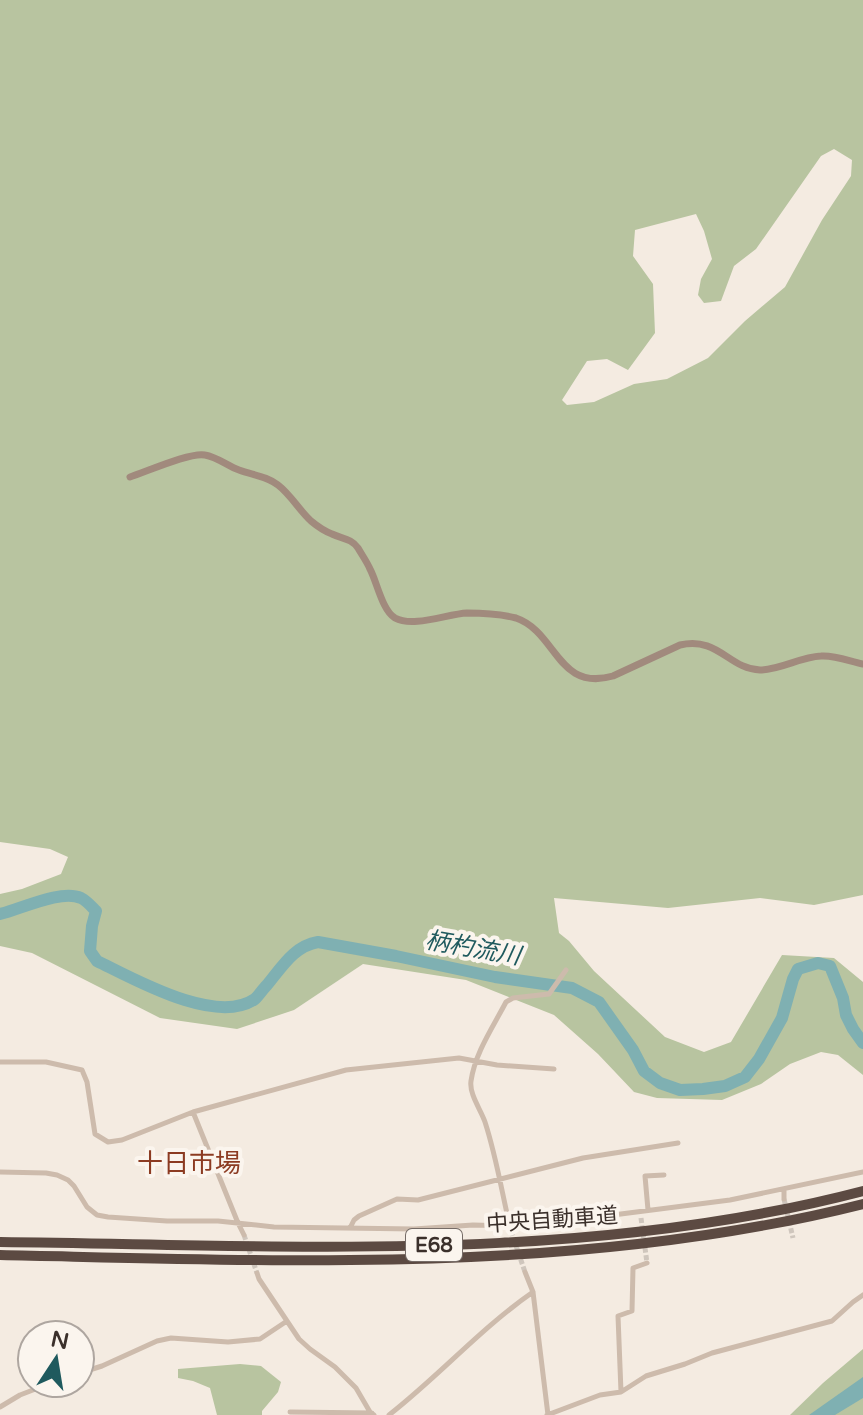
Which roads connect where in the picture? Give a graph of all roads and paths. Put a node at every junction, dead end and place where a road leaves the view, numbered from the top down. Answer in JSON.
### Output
{"nodes":[{"id":1,"x":130,"y":477,"type":"dead end"},
{"id":2,"x":863,"y":664,"type":"edge"},
{"id":3,"x":566,"y":970,"type":"dead end"},
{"id":4,"x":0,"y":1062,"type":"edge"},
{"id":5,"x":475,"y":1062,"type":"junction"},
{"id":6,"x":554,"y":1069,"type":"dead end"},
{"id":7,"x":193,"y":1112,"type":"junction"},
{"id":8,"x":678,"y":1143,"type":"dead end"},
{"id":9,"x":0,"y":1172,"type":"edge"},
{"id":10,"x":863,"y":1172,"type":"edge"},
{"id":11,"x":664,"y":1175,"type":"dead end"},
{"id":12,"x":501,"y":1178,"type":"junction"},
{"id":13,"x":784,"y":1190,"type":"junction"},
{"id":14,"x":863,"y":1191,"type":"edge"},
{"id":15,"x":784,"y":1199,"type":"tunnel mouth"},
{"id":16,"x":863,"y":1204,"type":"edge"},
{"id":17,"x":648,"y":1210,"type":"junction"},
{"id":18,"x":238,"y":1223,"type":"junction"},
{"id":19,"x":510,"y":1228,"type":"junction"},
{"id":20,"x":349,"y":1229,"type":"junction"},
{"id":21,"x":244,"y":1235,"type":"tunnel mouth"},
{"id":22,"x":0,"y":1242,"type":"edge"},
{"id":23,"x":0,"y":1255,"type":"edge"},
{"id":24,"x":647,"y":1263,"type":"tunnel mouth"},
{"id":25,"x":525,"y":1272,"type":"tunnel mouth"},
{"id":26,"x":257,"y":1273,"type":"tunnel mouth"},
{"id":27,"x":533,"y":1292,"type":"junction"},
{"id":28,"x":863,"y":1295,"type":"edge"},
{"id":29,"x":287,"y":1321,"type":"junction"},
{"id":30,"x":96,"y":1368,"type":"edge"},
{"id":31,"x":621,"y":1392,"type":"junction"},
{"id":32,"x":290,"y":1412,"type":"dead end"},
{"id":33,"x":373,"y":1414,"type":"edge"},
{"id":34,"x":389,"y":1415,"type":"edge"},
{"id":35,"x":548,"y":1415,"type":"edge"}],
"edges":[{"from":1,"to":2,"type":"street"},
{"from":3,"to":5,"type":"street"},
{"from":4,"to":7,"type":"street"},
{"from":5,"to":6,"type":"street"},
{"from":5,"to":7,"type":"street"},
{"from":5,"to":12,"type":"street"},
{"from":7,"to":18,"type":"street"},
{"from":8,"to":12,"type":"street"},
{"from":9,"to":18,"type":"street"},
{"from":10,"to":13,"type":"street"},
{"from":11,"to":17,"type":"street"},
{"from":12,"to":19,"type":"street"},
{"from":12,"to":20,"type":"street"},
{"from":13,"to":15,"type":"street"},
{"from":13,"to":17,"type":"street"},
{"from":14,"to":22,"type":"highway","name":"中央自動車道","number":"E68"},
{"from":16,"to":23,"type":"highway","name":"中央自動車道","number":"E68"},
{"from":17,"to":19,"type":"street"},
{"from":18,"to":20,"type":"street"},
{"from":18,"to":21,"type":"street"},
{"from":19,"to":20,"type":"street"},
{"from":24,"to":31,"type":"street"},
{"from":25,"to":27,"type":"street"},
{"from":26,"to":29,"type":"street"},
{"from":27,"to":34,"type":"street"},
{"from":27,"to":35,"type":"street"},
{"from":28,"to":31,"type":"street"},
{"from":29,"to":30,"type":"street"},
{"from":29,"to":33,"type":"street"},
{"from":31,"to":35,"type":"street"},
{"from":32,"to":33,"type":"street"}]}
